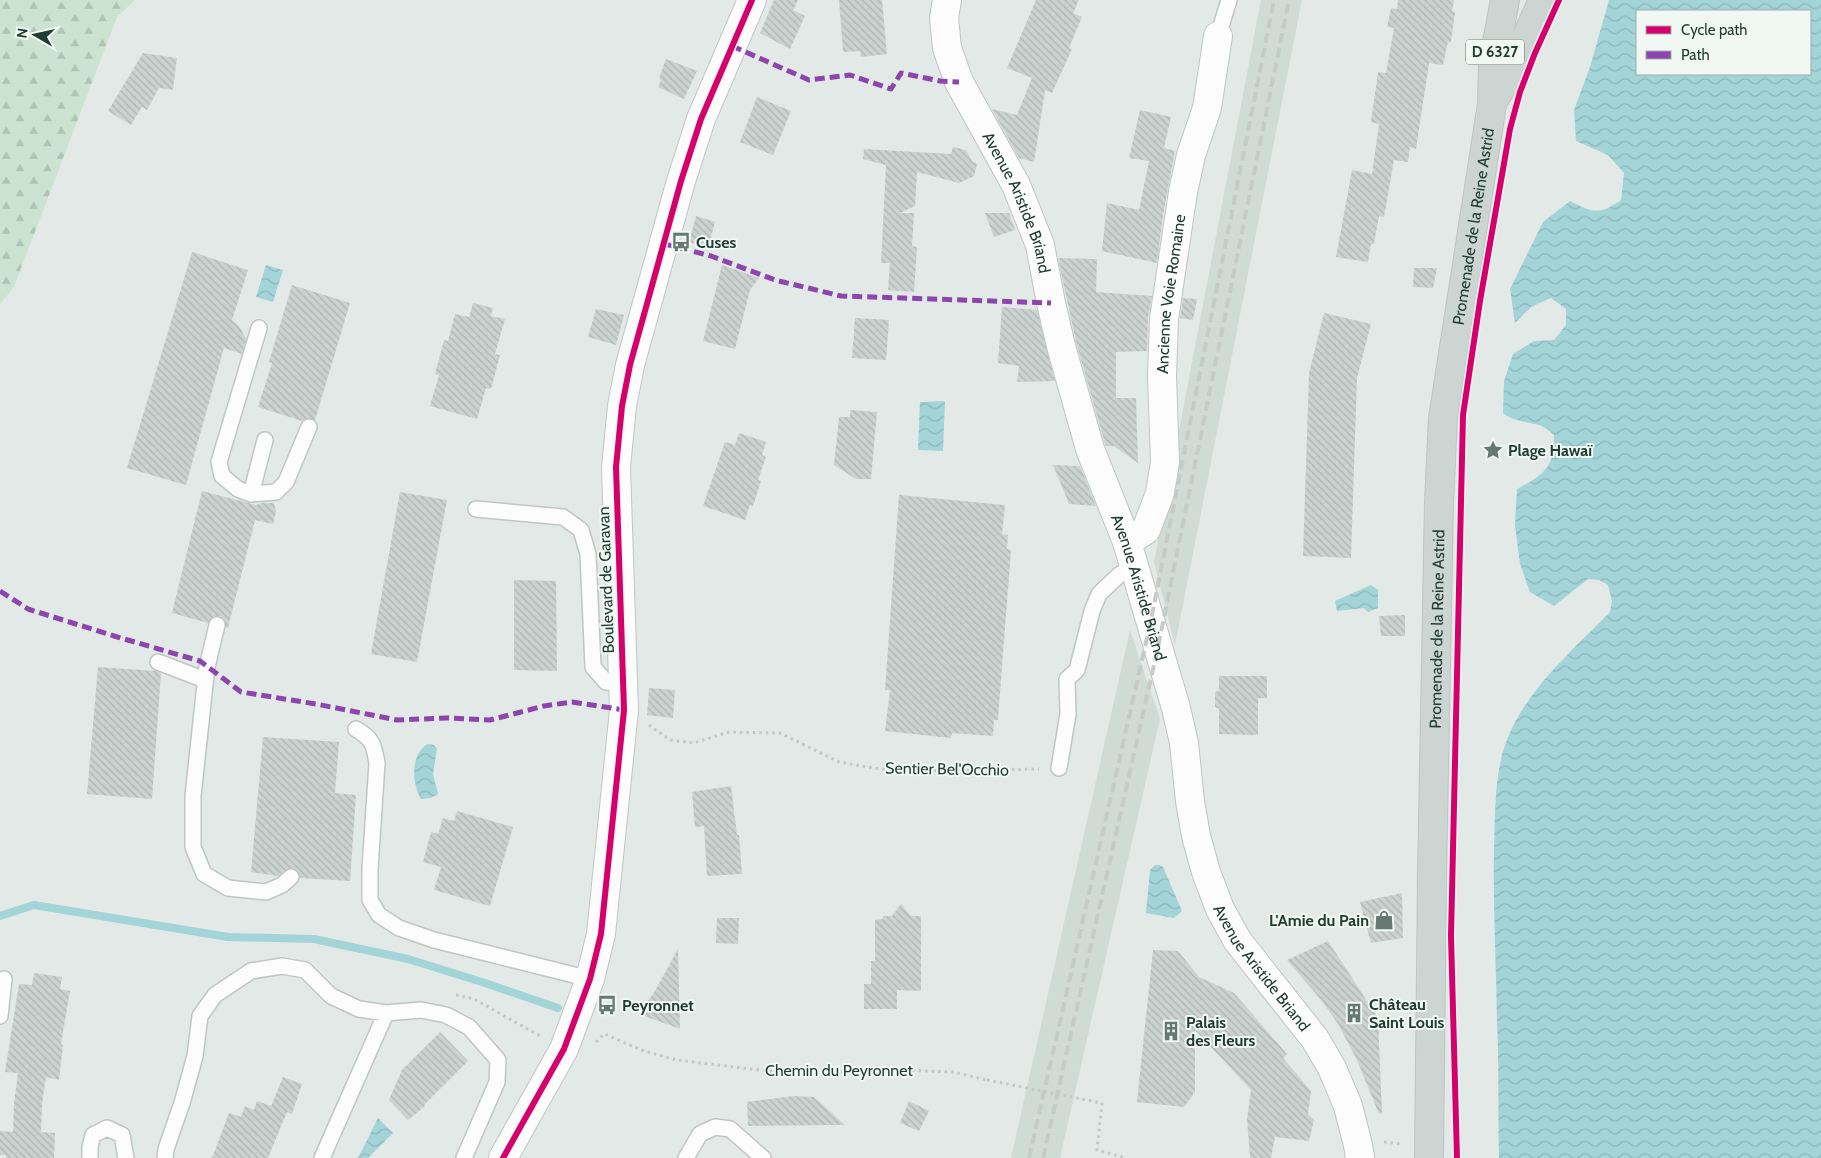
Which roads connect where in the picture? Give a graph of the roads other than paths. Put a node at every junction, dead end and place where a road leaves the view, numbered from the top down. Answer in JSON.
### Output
{"nodes":[{"id":1,"x":752,"y":0,"type":"edge"},
{"id":2,"x":947,"y":0,"type":"edge"},
{"id":3,"x":1229,"y":0,"type":"edge"},
{"id":4,"x":1505,"y":0,"type":"edge"},
{"id":5,"x":1543,"y":0,"type":"edge"},
{"id":6,"x":1218,"y":36,"type":"joint"},
{"id":7,"x":1492,"y":104,"type":"junction"},
{"id":8,"x":259,"y":328,"type":"dead end"},
{"id":9,"x":309,"y":427,"type":"dead end"},
{"id":10,"x":265,"y":440,"type":"dead end"},
{"id":11,"x":252,"y":494,"type":"junction"},
{"id":12,"x":476,"y":509,"type":"dead end"},
{"id":13,"x":1131,"y":554,"type":"junction"},
{"id":14,"x":217,"y":625,"type":"dead end"},
{"id":15,"x":158,"y":662,"type":"dead end"},
{"id":16,"x":205,"y":680,"type":"junction"},
{"id":17,"x":624,"y":683,"type":"junction"},
{"id":18,"x":356,"y":729,"type":"dead end"},
{"id":19,"x":1060,"y":768,"type":"road end"},
{"id":20,"x":291,"y":877,"type":"dead end"},
{"id":21,"x":4,"y":979,"type":"dead end"},
{"id":22,"x":590,"y":979,"type":"junction"},
{"id":23,"x":386,"y":1013,"type":"junction"},
{"id":24,"x":0,"y":1016,"type":"edge"},
{"id":25,"x":1368,"y":1150,"type":"edge"},
{"id":26,"x":90,"y":1158,"type":"edge"},
{"id":27,"x":126,"y":1158,"type":"edge"},
{"id":28,"x":165,"y":1158,"type":"edge"},
{"id":29,"x":322,"y":1158,"type":"edge"},
{"id":30,"x":464,"y":1158,"type":"edge"},
{"id":31,"x":503,"y":1158,"type":"edge"},
{"id":32,"x":686,"y":1158,"type":"edge"},
{"id":33,"x":763,"y":1158,"type":"edge"},
{"id":34,"x":1429,"y":1158,"type":"edge"}],
"edges":[{"from":1,"to":17,"type":"street","name":"Boulevard de Garavan"},
{"from":2,"to":13,"type":"street","name":"Avenue Aristide Briand"},
{"from":3,"to":6,"type":"lane"},
{"from":4,"to":7,"type":"main road","name":"Promenade de la Reine Astrid","number":"D 6327"},
{"from":5,"to":7,"type":"main road","name":"Promenade de la Reine Astrid","number":"D 6327"},
{"from":6,"to":13,"type":"street","name":"Ancienne Voie Romaine"},
{"from":7,"to":34,"type":"main road","name":"Promenade de la Reine Astrid","number":"D 6327"},
{"from":8,"to":11,"type":"lane"},
{"from":9,"to":11,"type":"lane"},
{"from":10,"to":11,"type":"lane"},
{"from":12,"to":17,"type":"lane"},
{"from":13,"to":19,"type":"lane"},
{"from":13,"to":25,"type":"street","name":"Avenue Aristide Briand"},
{"from":14,"to":16,"type":"lane"},
{"from":15,"to":16,"type":"lane"},
{"from":16,"to":20,"type":"lane"},
{"from":17,"to":22,"type":"street","name":"Boulevard de Garavan"},
{"from":18,"to":22,"type":"lane"},
{"from":21,"to":24,"type":"lane"},
{"from":22,"to":31,"type":"street","name":"Boulevard de Garavan"},
{"from":23,"to":28,"type":"lane"},
{"from":23,"to":29,"type":"lane"},
{"from":23,"to":30,"type":"lane"},
{"from":26,"to":27,"type":"lane"},
{"from":32,"to":33,"type":"lane"}]}
